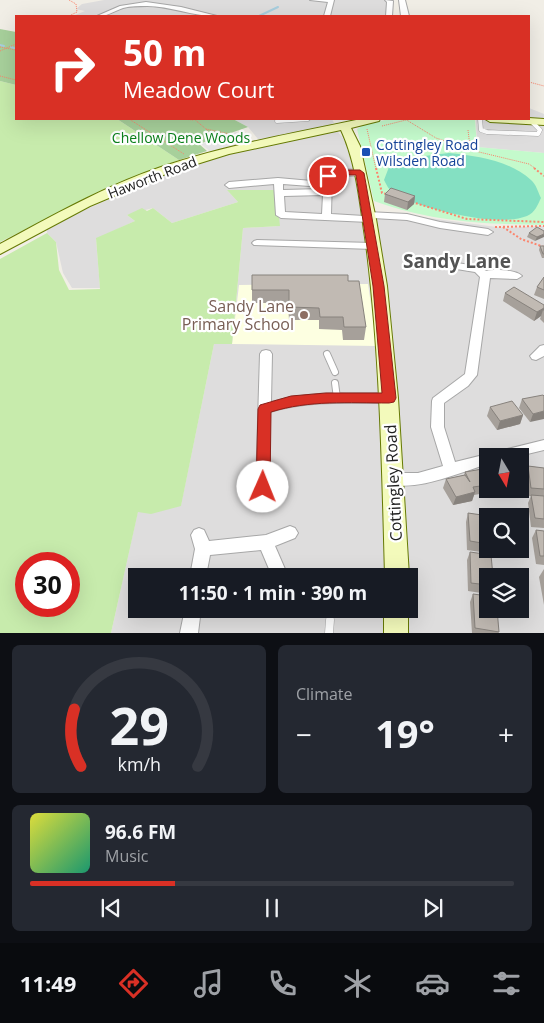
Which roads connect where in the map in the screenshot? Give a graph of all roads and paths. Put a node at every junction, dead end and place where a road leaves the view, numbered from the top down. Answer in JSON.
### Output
{"nodes":[{"id":1,"x":69,"y":0,"type":"edge"},
{"id":2,"x":313,"y":0,"type":"edge"},
{"id":3,"x":331,"y":0,"type":"edge"},
{"id":4,"x":388,"y":0,"type":"edge"},
{"id":5,"x":402,"y":0,"type":"edge"},
{"id":6,"x":71,"y":15,"type":"edge"},
{"id":7,"x":105,"y":15,"type":"edge"},
{"id":8,"x":209,"y":15,"type":"edge"},
{"id":9,"x":327,"y":15,"type":"edge"},
{"id":10,"x":389,"y":15,"type":"edge"},
{"id":11,"x":405,"y":15,"type":"edge"},
{"id":12,"x":15,"y":44,"type":"edge"},
{"id":13,"x":0,"y":47,"type":"edge"},
{"id":14,"x":7,"y":48,"type":"junction"},
{"id":15,"x":15,"y":50,"type":"edge"},
{"id":16,"x":0,"y":51,"type":"edge"},
{"id":17,"x":0,"y":76,"type":"edge"},
{"id":18,"x":15,"y":80,"type":"edge"},
{"id":19,"x":530,"y":82,"type":"edge"},
{"id":20,"x":544,"y":86,"type":"edge"},
{"id":21,"x":131,"y":120,"type":"edge"},
{"id":22,"x":195,"y":120,"type":"edge"},
{"id":23,"x":292,"y":120,"type":"edge"},
{"id":24,"x":364,"y":120,"type":"edge"},
{"id":25,"x":402,"y":120,"type":"edge"},
{"id":26,"x":408,"y":120,"type":"edge"},
{"id":27,"x":480,"y":120,"type":"edge"},
{"id":28,"x":504,"y":120,"type":"edge"},
{"id":29,"x":277,"y":121,"type":"dead end"},
{"id":30,"x":342,"y":122,"type":"edge"},
{"id":31,"x":532,"y":122,"type":"junction"},
{"id":32,"x":544,"y":122,"type":"edge"},
{"id":33,"x":206,"y":129,"type":"junction"},
{"id":34,"x":468,"y":130,"type":"dead end"},
{"id":35,"x":236,"y":139,"type":"dead end"},
{"id":36,"x":220,"y":144,"type":"dead end"},
{"id":37,"x":483,"y":153,"type":"junction"},
{"id":38,"x":194,"y":160,"type":"junction"},
{"id":39,"x":360,"y":173,"type":"junction"},
{"id":40,"x":544,"y":176,"type":"edge"},
{"id":41,"x":278,"y":181,"type":"junction"},
{"id":42,"x":229,"y":185,"type":"dead end"},
{"id":43,"x":327,"y":189,"type":"junction"},
{"id":44,"x":279,"y":193,"type":"junction"},
{"id":45,"x":391,"y":195,"type":"edge"},
{"id":46,"x":410,"y":201,"type":"edge"},
{"id":47,"x":368,"y":217,"type":"junction"},
{"id":48,"x":326,"y":218,"type":"junction"},
{"id":49,"x":544,"y":222,"type":"edge"},
{"id":50,"x":503,"y":227,"type":"dead end"},
{"id":51,"x":488,"y":232,"type":"dead end"},
{"id":52,"x":257,"y":243,"type":"dead end"},
{"id":53,"x":373,"y":246,"type":"junction"},
{"id":54,"x":544,"y":248,"type":"edge"},
{"id":55,"x":0,"y":250,"type":"edge"},
{"id":56,"x":442,"y":264,"type":"dead end"},
{"id":57,"x":485,"y":276,"type":"junction"},
{"id":58,"x":517,"y":276,"type":"dead end"},
{"id":59,"x":266,"y":354,"type":"dead end"},
{"id":60,"x":327,"y":354,"type":"dead end"},
{"id":61,"x":335,"y":372,"type":"dead end"},
{"id":62,"x":335,"y":383,"type":"dead end"},
{"id":63,"x":337,"y":398,"type":"junction"},
{"id":64,"x":389,"y":398,"type":"junction"},
{"id":65,"x":264,"y":409,"type":"junction"},
{"id":66,"x":544,"y":446,"type":"edge"},
{"id":67,"x":529,"y":449,"type":"edge"},
{"id":68,"x":479,"y":461,"type":"edge"},
{"id":69,"x":451,"y":469,"type":"junction"},
{"id":70,"x":392,"y":479,"type":"junction"},
{"id":71,"x":263,"y":487,"type":"dead end"},
{"id":72,"x":290,"y":533,"type":"dead end"},
{"id":73,"x":266,"y":542,"type":"junction"},
{"id":74,"x":199,"y":568,"type":"edge"},
{"id":75,"x":277,"y":568,"type":"edge"},
{"id":76,"x":397,"y":568,"type":"edge"},
{"id":77,"x":192,"y":618,"type":"edge"},
{"id":78,"x":396,"y":618,"type":"edge"},
{"id":79,"x":330,"y":620,"type":"dead end"},
{"id":80,"x":189,"y":633,"type":"edge"},
{"id":81,"x":329,"y":633,"type":"edge"},
{"id":82,"x":396,"y":633,"type":"edge"}],
"edges":[{"from":1,"to":6,"type":"path"},
{"from":2,"to":3,"type":"street"},
{"from":3,"to":9,"type":"street"},
{"from":4,"to":10,"type":"street"},
{"from":5,"to":11,"type":"street"},
{"from":7,"to":8,"type":"street"},
{"from":12,"to":14,"type":"path"},
{"from":13,"to":14,"type":"path"},
{"from":14,"to":15,"type":"path"},
{"from":14,"to":16,"type":"path"},
{"from":17,"to":18,"type":"path"},
{"from":19,"to":20,"type":"path"},
{"from":21,"to":38,"type":"path"},
{"from":22,"to":33,"type":"path"},
{"from":23,"to":29,"type":"lane"},
{"from":24,"to":30,"type":"main road","name":"Haworth Road"},
{"from":25,"to":45,"type":"path"},
{"from":26,"to":37,"type":"path"},
{"from":27,"to":31,"type":"lane"},
{"from":28,"to":31,"type":"main road"},
{"from":30,"to":38,"type":"main road","name":"Haworth Road"},
{"from":30,"to":39,"type":"main road","name":"Cottingley Road"},
{"from":31,"to":32,"type":"main road"},
{"from":33,"to":35,"type":"path"},
{"from":33,"to":36,"type":"path"},
{"from":34,"to":37,"type":"path"},
{"from":37,"to":40,"type":"path"},
{"from":38,"to":55,"type":"main road","name":"Haworth Road"},
{"from":39,"to":43,"type":"street"},
{"from":39,"to":47,"type":"main road","name":"Cottingley Road"},
{"from":41,"to":42,"type":"street"},
{"from":41,"to":43,"type":"street"},
{"from":41,"to":44,"type":"street"},
{"from":43,"to":44,"type":"street"},
{"from":43,"to":48,"type":"street"},
{"from":44,"to":48,"type":"street"},
{"from":46,"to":49,"type":"path"},
{"from":47,"to":48,"type":"street"},
{"from":47,"to":51,"type":"street"},
{"from":47,"to":53,"type":"main road","name":"Cottingley Road"},
{"from":50,"to":54,"type":"path"},
{"from":52,"to":53,"type":"street"},
{"from":53,"to":64,"type":"main road","name":"Cottingley Road"},
{"from":56,"to":57,"type":"street"},
{"from":57,"to":58,"type":"street"},
{"from":57,"to":69,"type":"street"},
{"from":59,"to":65,"type":"street"},
{"from":60,"to":61,"type":"lane"},
{"from":62,"to":63,"type":"lane"},
{"from":63,"to":64,"type":"street"},
{"from":63,"to":65,"type":"street"},
{"from":64,"to":70,"type":"main road","name":"Cottingley Road"},
{"from":65,"to":71,"type":"street"},
{"from":66,"to":67,"type":"street"},
{"from":68,"to":69,"type":"street"},
{"from":69,"to":70,"type":"street"},
{"from":70,"to":76,"type":"main road","name":"Cottingley Road"},
{"from":72,"to":73,"type":"street"},
{"from":73,"to":74,"type":"street"},
{"from":73,"to":75,"type":"street"},
{"from":77,"to":80,"type":"street"},
{"from":78,"to":82,"type":"main road"},
{"from":79,"to":81,"type":"lane"}]}
